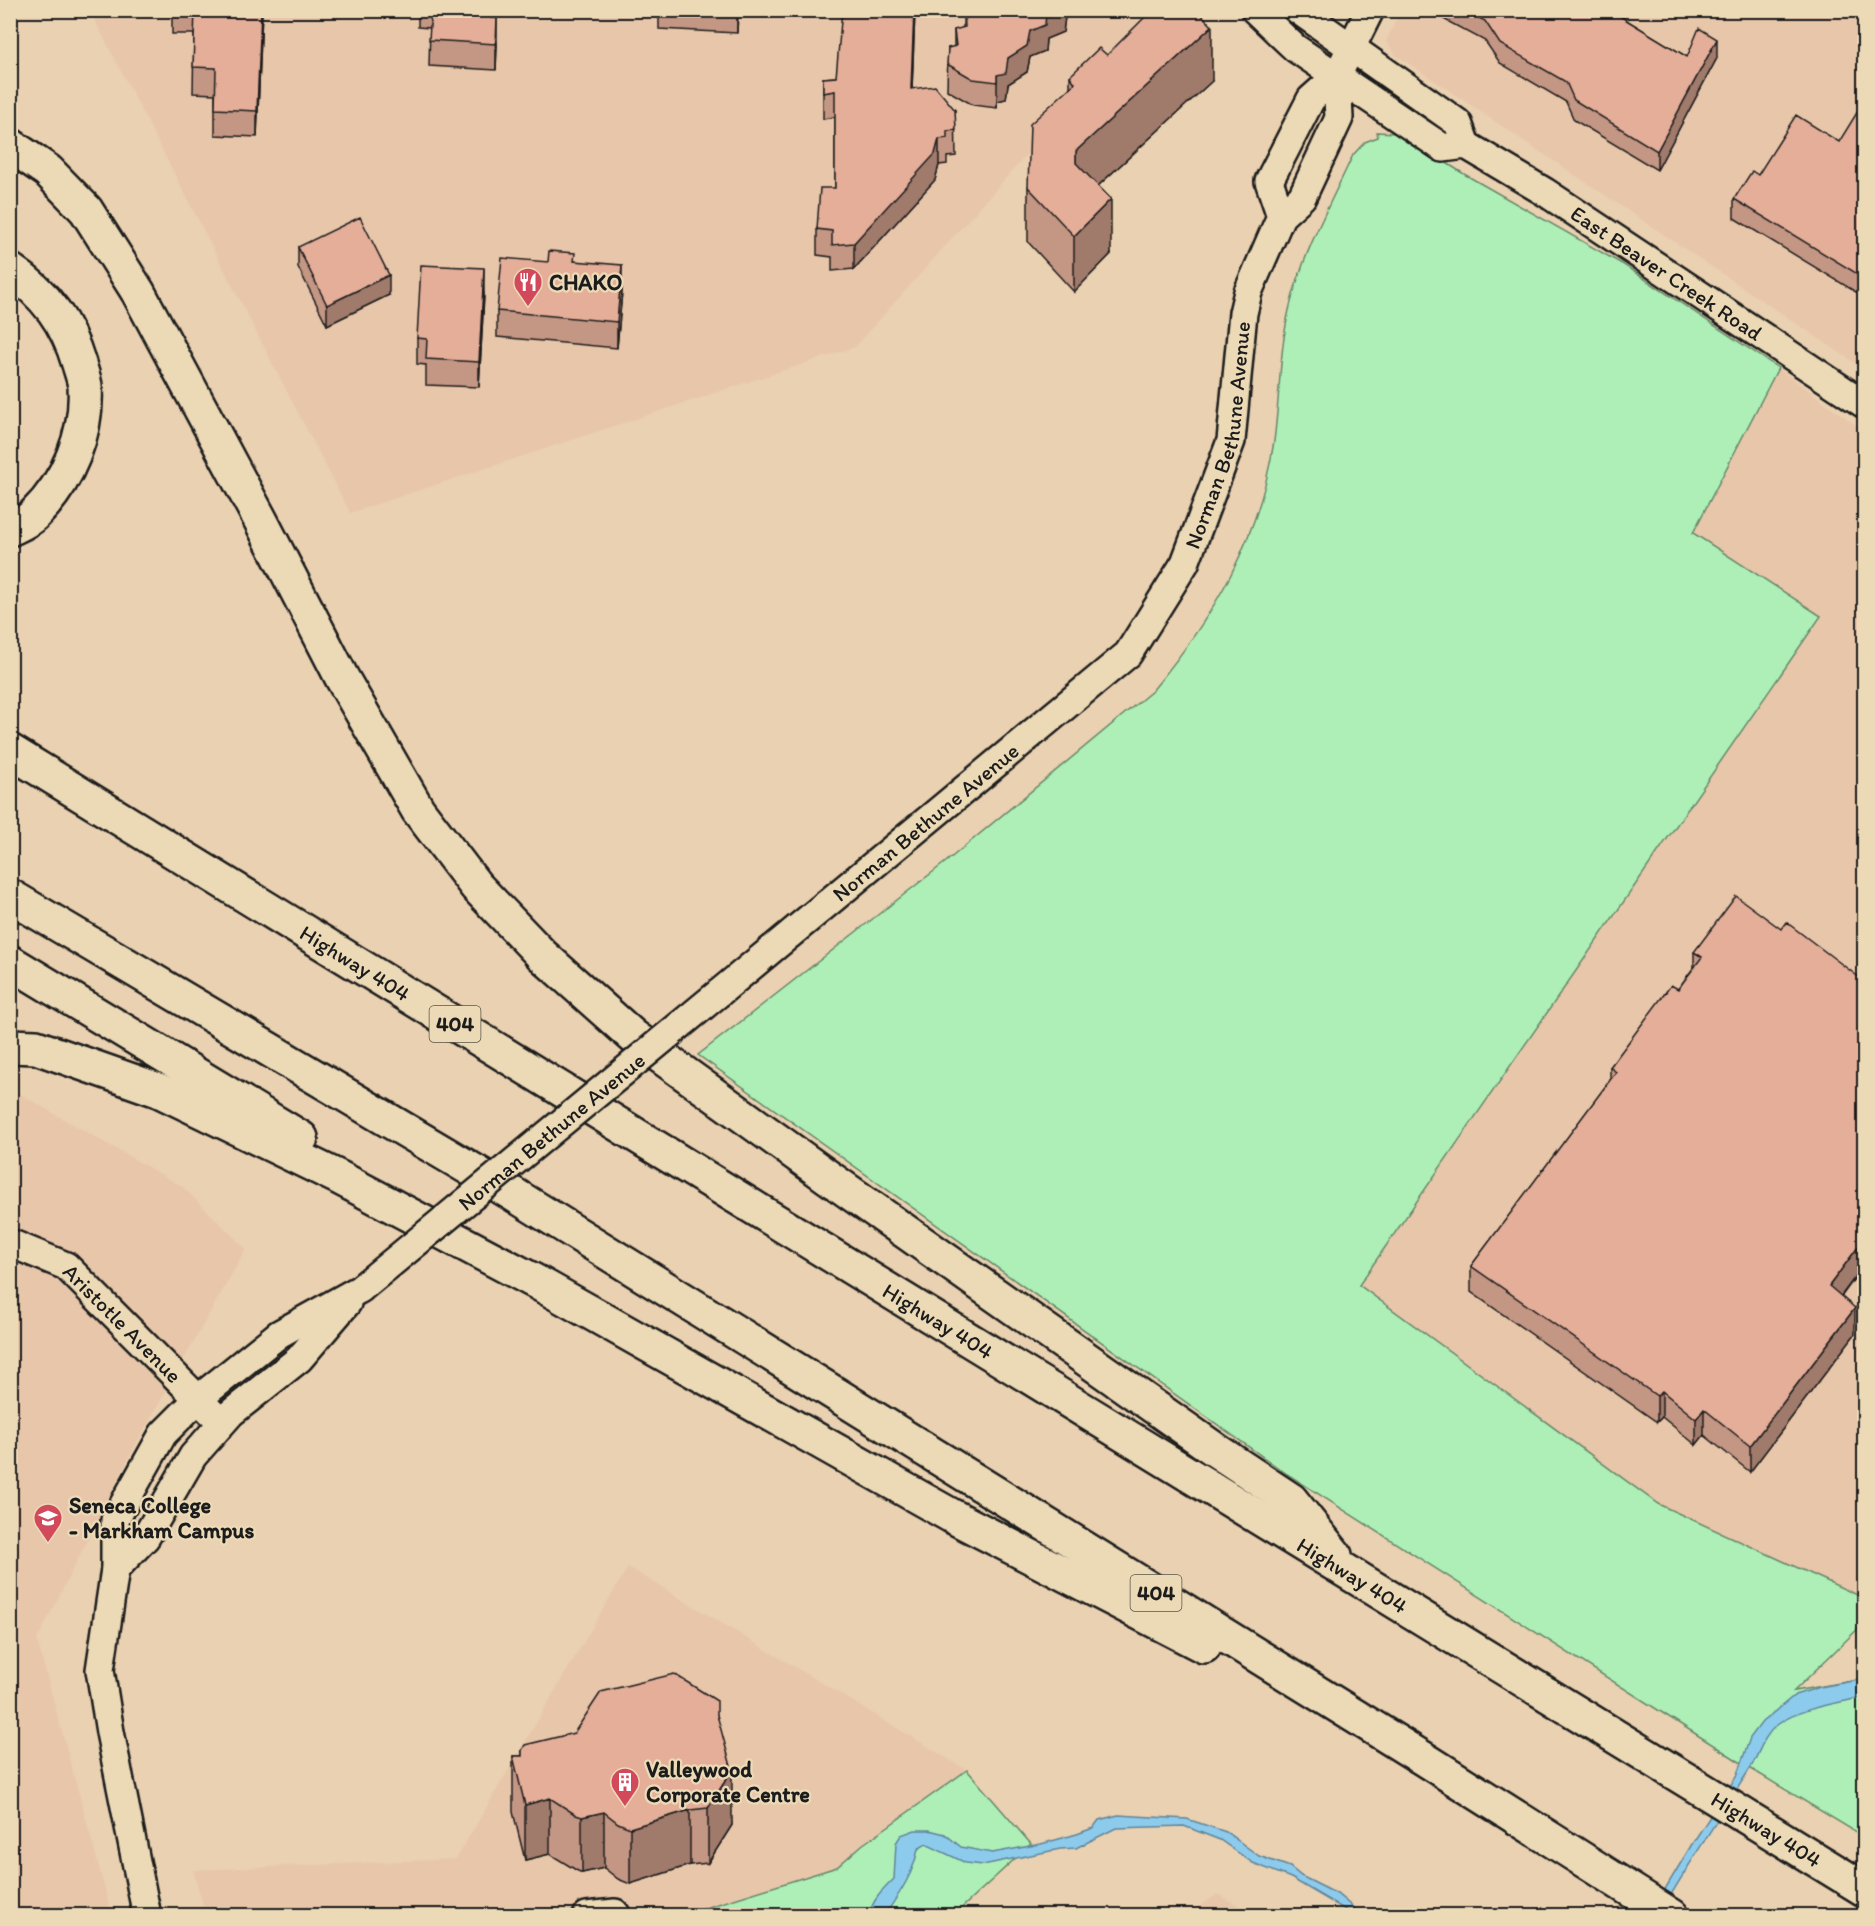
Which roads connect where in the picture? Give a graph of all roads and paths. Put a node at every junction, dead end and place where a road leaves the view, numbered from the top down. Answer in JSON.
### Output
{"nodes":[{"id":1,"x":1255,"y":10,"type":"edge"},
{"id":2,"x":1298,"y":10,"type":"edge"},
{"id":3,"x":1370,"y":10,"type":"edge"},
{"id":4,"x":1351,"y":49,"type":"junction"},
{"id":5,"x":1337,"y":76,"type":"junction"},
{"id":6,"x":10,"y":145,"type":"edge"},
{"id":7,"x":1466,"y":145,"type":"junction"},
{"id":8,"x":1281,"y":216,"type":"junction"},
{"id":9,"x":10,"y":270,"type":"edge"},
{"id":10,"x":1864,"y":404,"type":"edge"},
{"id":11,"x":10,"y":530,"type":"edge"},
{"id":12,"x":10,"y":751,"type":"edge"},
{"id":13,"x":10,"y":896,"type":"edge"},
{"id":14,"x":10,"y":962,"type":"edge"},
{"id":15,"x":10,"y":1046,"type":"edge"},
{"id":16,"x":10,"y":1243,"type":"edge"},
{"id":17,"x":540,"y":1284,"type":"junction"},
{"id":18,"x":360,"y":1289,"type":"junction"},
{"id":19,"x":198,"y":1399,"type":"junction"},
{"id":20,"x":222,"y":1423,"type":"junction"},
{"id":21,"x":115,"y":1569,"type":"junction"},
{"id":22,"x":1350,"y":1573,"type":"junction"},
{"id":23,"x":1424,"y":1759,"type":"junction"},
{"id":24,"x":1864,"y":1889,"type":"edge"},
{"id":25,"x":147,"y":1916,"type":"edge"},
{"id":26,"x":587,"y":1916,"type":"edge"},
{"id":27,"x":617,"y":1916,"type":"edge"},
{"id":28,"x":1672,"y":1916,"type":"edge"}],
"edges":[{"from":1,"to":5,"type":"street","name":"East Beaver Creek Road"},
{"from":2,"to":4,"type":"street"},
{"from":3,"to":4,"type":"street"},
{"from":4,"to":5,"type":"street"},
{"from":4,"to":7,"type":"street"},
{"from":5,"to":7,"type":"street","name":"East Beaver Creek Road"},
{"from":5,"to":8,"type":"street","name":"Norman Bethune Avenue"},
{"from":5,"to":8,"type":"street"},
{"from":6,"to":22,"type":"highway"},
{"from":7,"to":10,"type":"street","name":"East Beaver Creek Road"},
{"from":8,"to":18,"type":"street","name":"Norman Bethune Avenue","bridge":true},
{"from":9,"to":11,"type":"highway"},
{"from":12,"to":22,"type":"highway","name":"Highway 404","number":"404"},
{"from":13,"to":23,"type":"highway","number":"404"},
{"from":14,"to":17,"type":"highway"},
{"from":15,"to":17,"type":"highway"},
{"from":16,"to":19,"type":"street","name":"Aristotle Avenue"},
{"from":17,"to":23,"type":"highway"},
{"from":18,"to":19,"type":"street","name":"Norman Bethune Avenue"},
{"from":18,"to":20,"type":"street","name":"Norman Bethune Avenue"},
{"from":19,"to":20,"type":"street","name":"Aristotle Avenue"},
{"from":19,"to":21,"type":"street","name":"Norman Bethune Avenue"},
{"from":20,"to":21,"type":"street","name":"Norman Bethune Avenue"},
{"from":21,"to":25,"type":"street","name":"Norman Bethune Avenue"},
{"from":22,"to":24,"type":"highway","name":"Highway 404","number":"404"},
{"from":23,"to":28,"type":"highway","number":"404"},
{"from":26,"to":27,"type":"street"}]}
